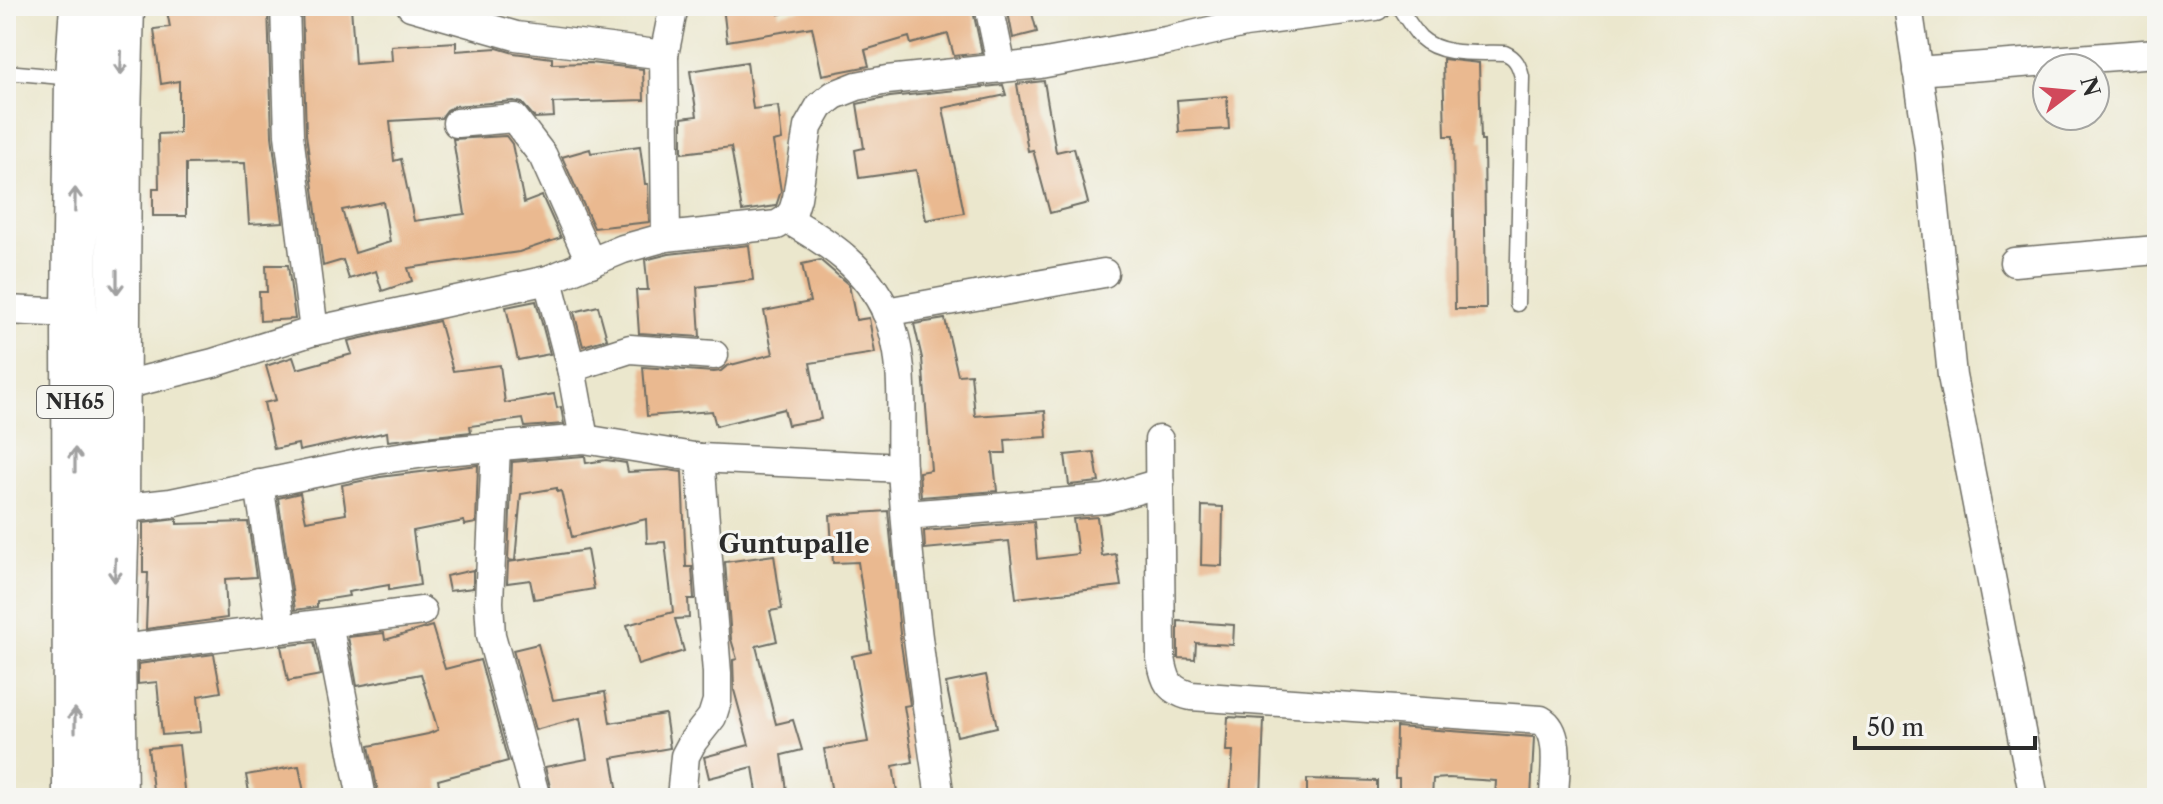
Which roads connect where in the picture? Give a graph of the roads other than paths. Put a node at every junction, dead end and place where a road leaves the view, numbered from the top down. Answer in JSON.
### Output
{"nodes":[{"id":1,"x":82,"y":6,"type":"edge"},
{"id":2,"x":122,"y":6,"type":"edge"},
{"id":3,"x":285,"y":6,"type":"edge"},
{"id":4,"x":411,"y":6,"type":"edge"},
{"id":5,"x":674,"y":6,"type":"edge"},
{"id":6,"x":989,"y":6,"type":"edge"},
{"id":7,"x":1376,"y":6,"type":"edge"},
{"id":8,"x":1398,"y":6,"type":"edge"},
{"id":9,"x":1908,"y":6,"type":"edge"},
{"id":10,"x":2157,"y":53,"type":"edge"},
{"id":11,"x":664,"y":55,"type":"junction"},
{"id":12,"x":1002,"y":68,"type":"junction"},
{"id":13,"x":1925,"y":70,"type":"junction"},
{"id":14,"x":6,"y":72,"type":"edge"},
{"id":15,"x":77,"y":78,"type":"junction"},
{"id":16,"x":457,"y":123,"type":"dead end"},
{"id":17,"x":787,"y":219,"type":"junction"},
{"id":18,"x":666,"y":237,"type":"junction"},
{"id":19,"x":2157,"y":250,"type":"edge"},
{"id":20,"x":2014,"y":262,"type":"dead end"},
{"id":21,"x":591,"y":263,"type":"junction"},
{"id":22,"x":1104,"y":273,"type":"dead end"},
{"id":23,"x":548,"y":280,"type":"junction"},
{"id":24,"x":1517,"y":304,"type":"dead end"},
{"id":25,"x":6,"y":310,"type":"edge"},
{"id":26,"x":886,"y":312,"type":"junction"},
{"id":27,"x":74,"y":313,"type":"junction"},
{"id":28,"x":314,"y":331,"type":"junction"},
{"id":29,"x":714,"y":355,"type":"dead end"},
{"id":30,"x":571,"y":368,"type":"junction"},
{"id":31,"x":116,"y":386,"type":"junction"},
{"id":32,"x":75,"y":399,"type":"junction"},
{"id":33,"x":584,"y":439,"type":"junction"},
{"id":34,"x":1159,"y":440,"type":"dead end"},
{"id":35,"x":496,"y":447,"type":"junction"},
{"id":36,"x":700,"y":458,"type":"junction"},
{"id":37,"x":902,"y":468,"type":"junction"},
{"id":38,"x":1160,"y":483,"type":"junction"},
{"id":39,"x":259,"y":484,"type":"junction"},
{"id":40,"x":117,"y":509,"type":"junction"},
{"id":41,"x":906,"y":515,"type":"junction"},
{"id":42,"x":422,"y":611,"type":"dead end"},
{"id":43,"x":328,"y":624,"type":"junction"},
{"id":44,"x":281,"y":629,"type":"junction"},
{"id":45,"x":113,"y":650,"type":"junction"},
{"id":46,"x":75,"y":798,"type":"edge"},
{"id":47,"x":115,"y":798,"type":"edge"},
{"id":48,"x":362,"y":798,"type":"edge"},
{"id":49,"x":536,"y":798,"type":"edge"},
{"id":50,"x":681,"y":798,"type":"edge"},
{"id":51,"x":940,"y":798,"type":"edge"},
{"id":52,"x":1554,"y":798,"type":"edge"},
{"id":53,"x":2034,"y":798,"type":"edge"}],
"edges":[{"from":1,"to":15,"type":"highway","number":"NH65"},
{"from":2,"to":31,"type":"highway","number":"NH65","one_way":true},
{"from":3,"to":28,"type":"street"},
{"from":4,"to":11,"type":"street"},
{"from":5,"to":11,"type":"street"},
{"from":6,"to":12,"type":"street"},
{"from":7,"to":12,"type":"street"},
{"from":8,"to":24,"type":"lane"},
{"from":9,"to":13,"type":"street"},
{"from":10,"to":13,"type":"street"},
{"from":11,"to":18,"type":"street"},
{"from":12,"to":17,"type":"street"},
{"from":13,"to":53,"type":"street"},
{"from":14,"to":15,"type":"lane"},
{"from":27,"to":15,"type":"highway","number":"NH65","one_way":true},
{"from":16,"to":21,"type":"street"},
{"from":17,"to":18,"type":"street"},
{"from":17,"to":26,"type":"street"},
{"from":18,"to":21,"type":"street"},
{"from":19,"to":20,"type":"street"},
{"from":21,"to":23,"type":"street"},
{"from":22,"to":26,"type":"street"},
{"from":23,"to":28,"type":"street"},
{"from":23,"to":30,"type":"street"},
{"from":25,"to":27,"type":"street"},
{"from":26,"to":37,"type":"street"},
{"from":27,"to":32,"type":"highway","number":"NH65"},
{"from":28,"to":31,"type":"street"},
{"from":29,"to":30,"type":"street"},
{"from":30,"to":33,"type":"street"},
{"from":31,"to":32,"type":"street"},
{"from":31,"to":40,"type":"highway","number":"NH65"},
{"from":46,"to":32,"type":"highway","number":"NH65","one_way":true},
{"from":33,"to":35,"type":"street"},
{"from":33,"to":36,"type":"street"},
{"from":34,"to":38,"type":"street"},
{"from":35,"to":39,"type":"street"},
{"from":35,"to":49,"type":"street"},
{"from":36,"to":37,"type":"street"},
{"from":36,"to":50,"type":"street"},
{"from":37,"to":41,"type":"street"},
{"from":38,"to":41,"type":"street"},
{"from":38,"to":52,"type":"street"},
{"from":39,"to":40,"type":"street"},
{"from":39,"to":44,"type":"street"},
{"from":40,"to":45,"type":"highway","number":"NH65","one_way":true},
{"from":41,"to":51,"type":"street"},
{"from":42,"to":43,"type":"street"},
{"from":43,"to":44,"type":"street"},
{"from":43,"to":48,"type":"street"},
{"from":44,"to":45,"type":"street"},
{"from":45,"to":47,"type":"highway","number":"NH65"}]}
